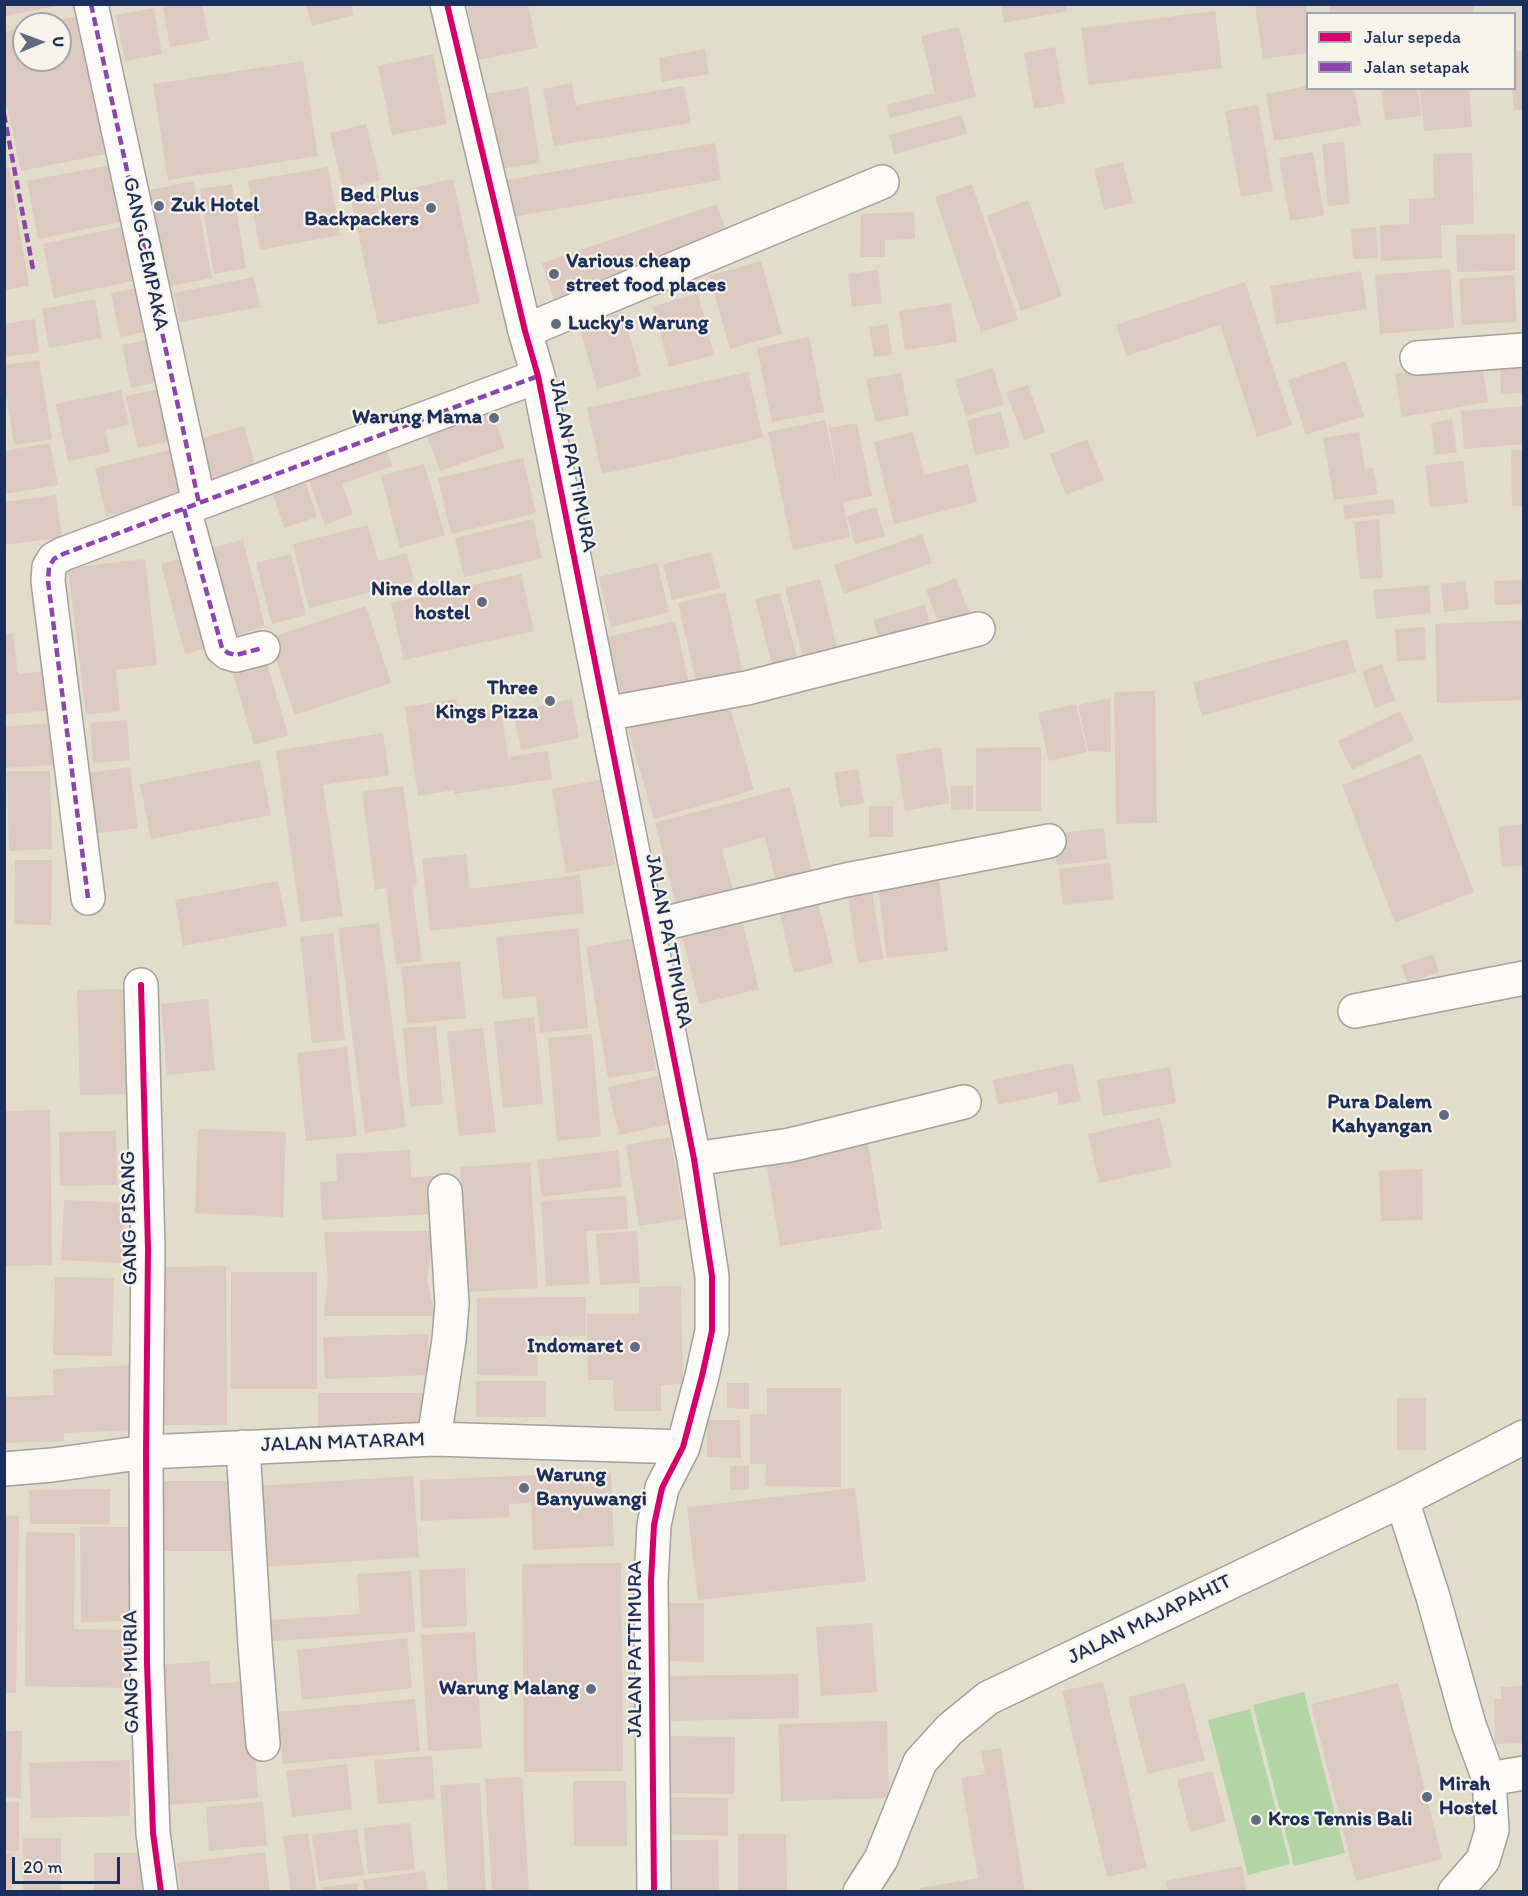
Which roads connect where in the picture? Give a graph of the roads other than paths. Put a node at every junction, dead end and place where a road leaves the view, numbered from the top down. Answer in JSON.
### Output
{"nodes":[{"id":1,"x":91,"y":4,"type":"edge"},
{"id":2,"x":447,"y":4,"type":"edge"},
{"id":3,"x":882,"y":182,"type":"dead end"},
{"id":4,"x":525,"y":331,"type":"junction"},
{"id":5,"x":1524,"y":350,"type":"edge"},
{"id":6,"x":1418,"y":358,"type":"dead end"},
{"id":7,"x":538,"y":376,"type":"junction"},
{"id":8,"x":191,"y":506,"type":"junction"},
{"id":9,"x":978,"y":629,"type":"dead end"},
{"id":10,"x":263,"y":648,"type":"dead end"},
{"id":11,"x":605,"y":714,"type":"junction"},
{"id":12,"x":1049,"y":841,"type":"dead end"},
{"id":13,"x":87,"y":898,"type":"dead end"},
{"id":14,"x":649,"y":927,"type":"junction"},
{"id":15,"x":1524,"y":978,"type":"edge"},
{"id":16,"x":141,"y":985,"type":"dead end"},
{"id":17,"x":1355,"y":1011,"type":"dead end"},
{"id":18,"x":964,"y":1102,"type":"dead end"},
{"id":19,"x":694,"y":1159,"type":"junction"},
{"id":20,"x":446,"y":1191,"type":"dead end"},
{"id":21,"x":1524,"y":1437,"type":"edge"},
{"id":22,"x":434,"y":1439,"type":"junction"},
{"id":23,"x":683,"y":1447,"type":"junction"},
{"id":24,"x":243,"y":1448,"type":"junction"},
{"id":25,"x":146,"y":1452,"type":"junction"},
{"id":26,"x":4,"y":1469,"type":"edge"},
{"id":27,"x":1402,"y":1500,"type":"junction"},
{"id":28,"x":263,"y":1744,"type":"dead end"},
{"id":29,"x":1524,"y":1773,"type":"edge"},
{"id":30,"x":1489,"y":1779,"type":"junction"},
{"id":31,"x":161,"y":1892,"type":"edge"},
{"id":32,"x":654,"y":1892,"type":"edge"},
{"id":33,"x":860,"y":1892,"type":"edge"},
{"id":34,"x":1455,"y":1892,"type":"edge"}],
"edges":[{"from":1,"to":8,"type":"street","name":"GANG CEMPAKA"},
{"from":2,"to":4,"type":"street","name":"JALAN PATTIMURA"},
{"from":3,"to":4,"type":"street"},
{"from":4,"to":7,"type":"street","name":"JALAN PATTIMURA"},
{"from":5,"to":6,"type":"street"},
{"from":7,"to":8,"type":"street"},
{"from":7,"to":11,"type":"street","name":"JALAN PATTIMURA"},
{"from":8,"to":10,"type":"street","name":"GANG CEMPAKA"},
{"from":8,"to":13,"type":"street"},
{"from":9,"to":11,"type":"street"},
{"from":11,"to":14,"type":"street","name":"JALAN PATTIMURA"},
{"from":12,"to":14,"type":"street"},
{"from":14,"to":19,"type":"street","name":"JALAN PATTIMURA"},
{"from":15,"to":17,"type":"street"},
{"from":16,"to":25,"type":"street","name":"GANG PISANG"},
{"from":18,"to":19,"type":"street"},
{"from":19,"to":23,"type":"street","name":"JALAN PATTIMURA"},
{"from":20,"to":22,"type":"street"},
{"from":21,"to":27,"type":"street","name":"JALAN MAJAPAHIT"},
{"from":22,"to":23,"type":"street","name":"JALAN MATARAM"},
{"from":22,"to":24,"type":"street","name":"JALAN MATARAM"},
{"from":23,"to":32,"type":"street","name":"JALAN PATTIMURA"},
{"from":24,"to":25,"type":"street","name":"JALAN MATARAM"},
{"from":24,"to":28,"type":"street"},
{"from":25,"to":26,"type":"street","name":"JALAN MATARAM"},
{"from":25,"to":31,"type":"street","name":"GANG MURIA"},
{"from":27,"to":30,"type":"street"},
{"from":27,"to":33,"type":"street","name":"JALAN MAJAPAHIT"},
{"from":29,"to":30,"type":"street"},
{"from":30,"to":34,"type":"street"}]}
